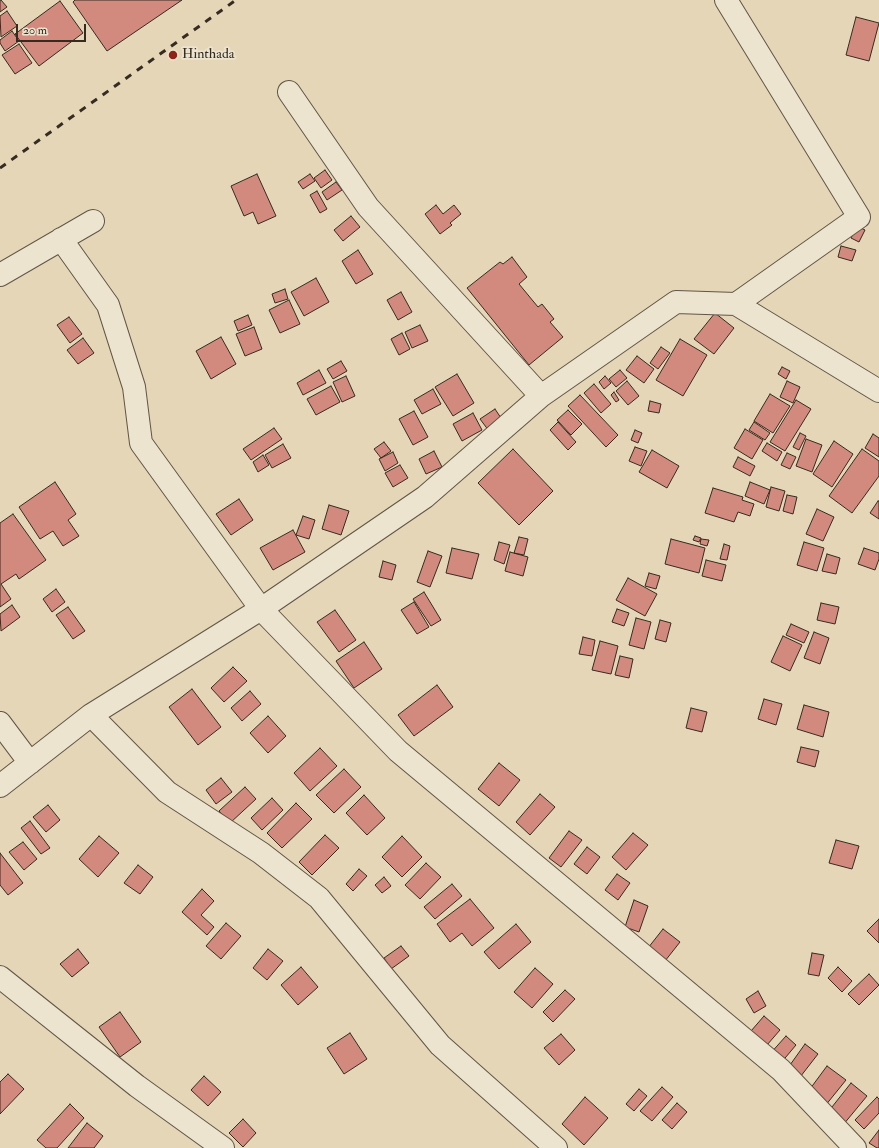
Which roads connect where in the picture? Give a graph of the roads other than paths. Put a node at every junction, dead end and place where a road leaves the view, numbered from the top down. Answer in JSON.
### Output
{"nodes":[{"id":1,"x":726,"y":0,"type":"edge"},
{"id":2,"x":288,"y":92,"type":"dead end"},
{"id":3,"x":93,"y":220,"type":"dead end"},
{"id":4,"x":62,"y":239,"type":"junction"},
{"id":5,"x":0,"y":275,"type":"edge"},
{"id":6,"x":736,"y":304,"type":"junction"},
{"id":7,"x":879,"y":391,"type":"edge"},
{"id":8,"x":541,"y":396,"type":"junction"},
{"id":9,"x":261,"y":610,"type":"junction"},
{"id":10,"x":91,"y":715,"type":"junction"},
{"id":11,"x":0,"y":723,"type":"edge"},
{"id":12,"x":30,"y":763,"type":"junction"},
{"id":13,"x":0,"y":786,"type":"edge"},
{"id":14,"x":0,"y":977,"type":"edge"},
{"id":15,"x":223,"y":1148,"type":"edge"},
{"id":16,"x":556,"y":1148,"type":"edge"},
{"id":17,"x":855,"y":1148,"type":"edge"}],
"edges":[{"from":1,"to":6,"type":"street"},
{"from":2,"to":8,"type":"street"},
{"from":3,"to":4,"type":"street"},
{"from":4,"to":5,"type":"street"},
{"from":4,"to":9,"type":"street"},
{"from":6,"to":7,"type":"street"},
{"from":6,"to":8,"type":"street"},
{"from":8,"to":9,"type":"street"},
{"from":9,"to":10,"type":"street"},
{"from":9,"to":17,"type":"street"},
{"from":10,"to":12,"type":"street"},
{"from":10,"to":16,"type":"street"},
{"from":11,"to":12,"type":"street"},
{"from":12,"to":13,"type":"street"},
{"from":14,"to":15,"type":"street"}]}
